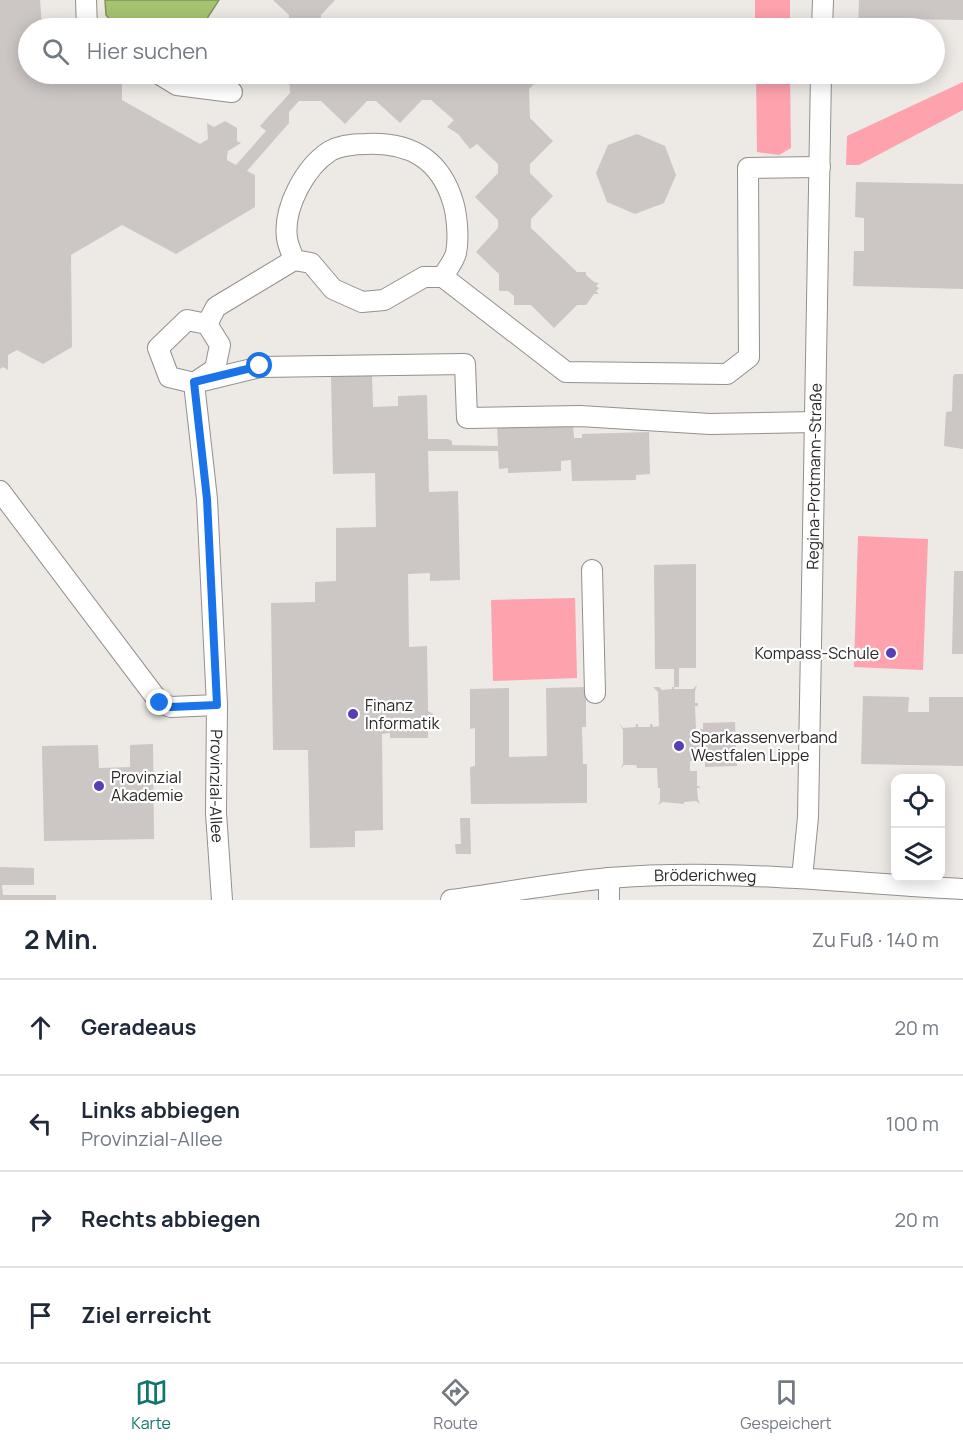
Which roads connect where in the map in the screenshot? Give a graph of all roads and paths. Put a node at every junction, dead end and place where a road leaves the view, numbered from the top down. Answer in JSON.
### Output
{"nodes":[{"id":1,"x":86,"y":0,"type":"edge"},
{"id":2,"x":822,"y":0,"type":"edge"},
{"id":3,"x":87,"y":18,"type":"edge"},
{"id":4,"x":822,"y":18,"type":"edge"},
{"id":5,"x":175,"y":84,"type":"edge"},
{"id":6,"x":821,"y":84,"type":"edge"},
{"id":7,"x":232,"y":92,"type":"dead end"},
{"id":8,"x":820,"y":167,"type":"junction"},
{"id":9,"x":294,"y":260,"type":"junction"},
{"id":10,"x":443,"y":277,"type":"junction"},
{"id":11,"x":207,"y":324,"type":"junction"},
{"id":12,"x":194,"y":382,"type":"junction"},
{"id":13,"x":815,"y":422,"type":"junction"},
{"id":14,"x":0,"y":491,"type":"edge"},
{"id":15,"x":591,"y":570,"type":"dead end"},
{"id":16,"x":595,"y":693,"type":"dead end"},
{"id":17,"x":217,"y":705,"type":"junction"},
{"id":18,"x":609,"y":878,"type":"junction"},
{"id":19,"x":802,"y":878,"type":"junction"},
{"id":20,"x":954,"y":892,"type":"edge"},
{"id":21,"x":222,"y":900,"type":"edge"},
{"id":22,"x":451,"y":900,"type":"edge"},
{"id":23,"x":609,"y":900,"type":"edge"}],
"edges":[{"from":1,"to":3,"type":"street"},
{"from":2,"to":4,"type":"street"},
{"from":5,"to":7,"type":"street"},
{"from":6,"to":8,"type":"street","name":"Regina-Protmann-Straße"},
{"from":8,"to":10,"type":"street"},
{"from":8,"to":13,"type":"street","name":"Regina-Protmann-Straße"},
{"from":9,"to":10,"type":"street"},
{"from":9,"to":10,"type":"street"},
{"from":9,"to":11,"type":"street"},
{"from":11,"to":12,"type":"street"},
{"from":11,"to":12,"type":"street"},
{"from":12,"to":13,"type":"street"},
{"from":12,"to":17,"type":"street","name":"Provinzial-Allee"},
{"from":13,"to":19,"type":"street","name":"Regina-Protmann-Straße"},
{"from":14,"to":17,"type":"street"},
{"from":15,"to":16,"type":"street"},
{"from":17,"to":21,"type":"street","name":"Provinzial-Allee"},
{"from":18,"to":19,"type":"street","name":"Bröderichweg"},
{"from":18,"to":22,"type":"street","name":"Bröderichweg"},
{"from":18,"to":23,"type":"street"},
{"from":19,"to":20,"type":"street","name":"Bröderichweg"}]}
